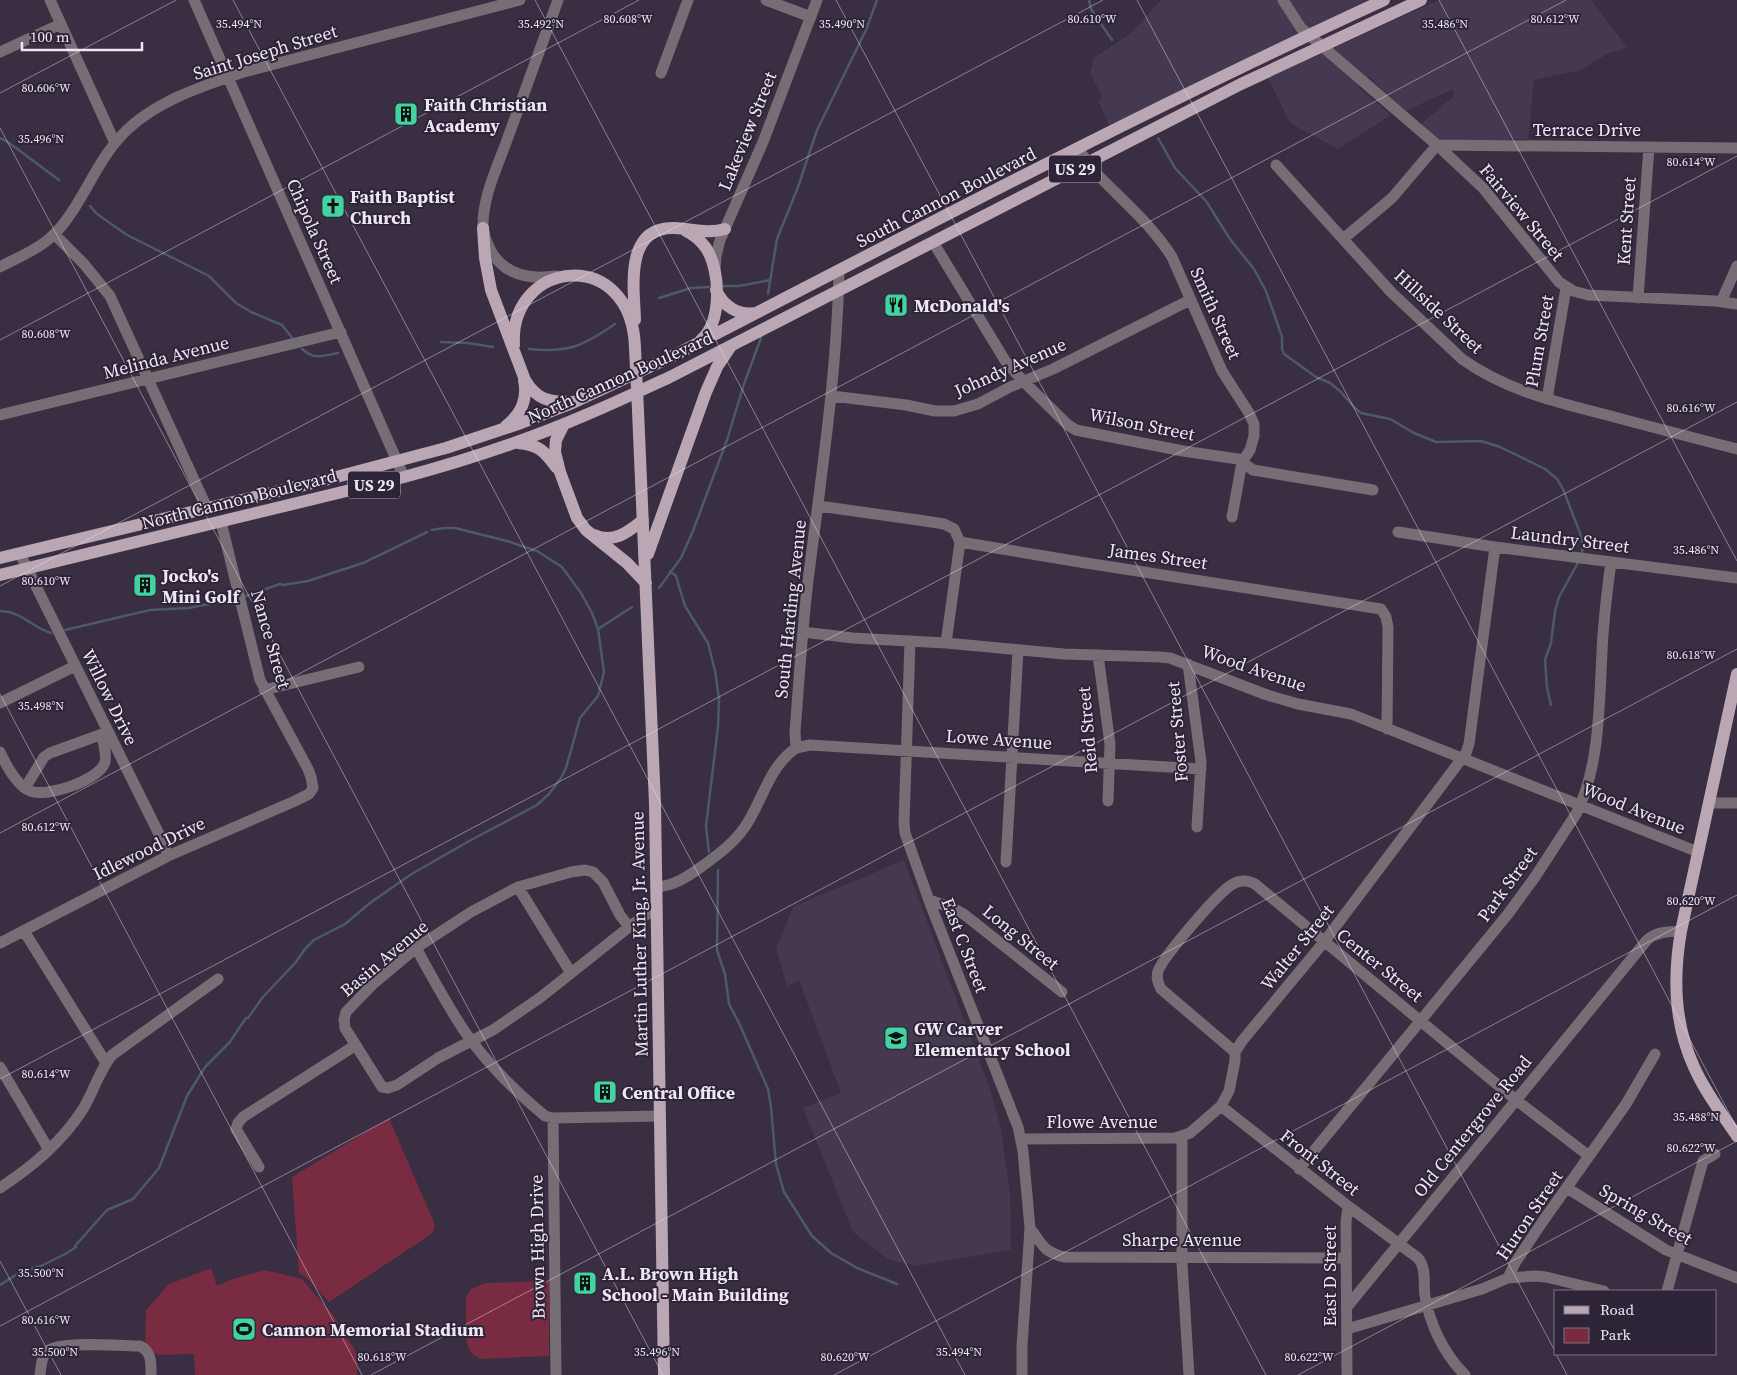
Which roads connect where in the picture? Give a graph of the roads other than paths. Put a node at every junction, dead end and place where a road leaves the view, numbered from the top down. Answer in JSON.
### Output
{"nodes":[{"id":1,"x":50,"y":0,"type":"edge"},
{"id":2,"x":194,"y":0,"type":"edge"},
{"id":3,"x":520,"y":0,"type":"edge"},
{"id":4,"x":558,"y":0,"type":"edge"},
{"id":5,"x":688,"y":0,"type":"edge"},
{"id":6,"x":766,"y":0,"type":"edge"},
{"id":7,"x":817,"y":0,"type":"edge"},
{"id":8,"x":1283,"y":0,"type":"edge"},
{"id":9,"x":1384,"y":0,"type":"edge"},
{"id":10,"x":1420,"y":0,"type":"edge"},
{"id":11,"x":811,"y":17,"type":"junction"},
{"id":12,"x":61,"y":24,"type":"junction"},
{"id":13,"x":1309,"y":35,"type":"junction"},
{"id":14,"x":1321,"y":46,"type":"junction"},
{"id":15,"x":0,"y":52,"type":"edge"},
{"id":16,"x":660,"y":73,"type":"dead end"},
{"id":17,"x":228,"y":78,"type":"junction"},
{"id":18,"x":115,"y":143,"type":"junction"},
{"id":19,"x":1437,"y":145,"type":"junction"},
{"id":20,"x":1648,"y":147,"type":"junction"},
{"id":21,"x":1078,"y":148,"type":"junction"},
{"id":22,"x":1737,"y":148,"type":"edge"},
{"id":23,"x":1088,"y":162,"type":"junction"},
{"id":24,"x":1276,"y":164,"type":"dead end"},
{"id":25,"x":483,"y":228,"type":"junction"},
{"id":26,"x":674,"y":228,"type":"junction"},
{"id":27,"x":725,"y":228,"type":"junction"},
{"id":28,"x":54,"y":234,"type":"junction"},
{"id":29,"x":1343,"y":239,"type":"junction"},
{"id":30,"x":933,"y":242,"type":"junction"},
{"id":31,"x":1737,"y":266,"type":"edge"},
{"id":32,"x":0,"y":267,"type":"edge"},
{"id":33,"x":839,"y":270,"type":"junction"},
{"id":34,"x":564,"y":276,"type":"junction"},
{"id":35,"x":716,"y":282,"type":"junction"},
{"id":36,"x":1566,"y":288,"type":"junction"},
{"id":37,"x":839,"y":290,"type":"junction"},
{"id":38,"x":1638,"y":298,"type":"junction"},
{"id":39,"x":1190,"y":300,"type":"junction"},
{"id":40,"x":1721,"y":302,"type":"junction"},
{"id":41,"x":1737,"y":304,"type":"edge"},
{"id":42,"x":756,"y":313,"type":"junction"},
{"id":43,"x":341,"y":332,"type":"junction"},
{"id":44,"x":635,"y":344,"type":"junction"},
{"id":45,"x":732,"y":345,"type":"junction"},
{"id":46,"x":691,"y":346,"type":"junction"},
{"id":47,"x":515,"y":355,"type":"junction"},
{"id":48,"x":522,"y":373,"type":"junction"},
{"id":49,"x":148,"y":379,"type":"junction"},
{"id":50,"x":1024,"y":382,"type":"junction"},
{"id":51,"x":832,"y":396,"type":"junction"},
{"id":52,"x":1547,"y":399,"type":"junction"},
{"id":53,"x":578,"y":400,"type":"junction"},
{"id":54,"x":0,"y":415,"type":"edge"},
{"id":55,"x":564,"y":424,"type":"junction"},
{"id":56,"x":491,"y":433,"type":"junction"},
{"id":57,"x":515,"y":443,"type":"junction"},
{"id":58,"x":1737,"y":449,"type":"edge"},
{"id":59,"x":398,"y":461,"type":"junction"},
{"id":60,"x":1242,"y":462,"type":"junction"},
{"id":61,"x":560,"y":472,"type":"junction"},
{"id":62,"x":404,"y":477,"type":"junction"},
{"id":63,"x":1373,"y":490,"type":"dead end"},
{"id":64,"x":819,"y":506,"type":"junction"},
{"id":65,"x":207,"y":508,"type":"junction"},
{"id":66,"x":1232,"y":517,"type":"dead end"},
{"id":67,"x":643,"y":520,"type":"junction"},
{"id":68,"x":221,"y":522,"type":"junction"},
{"id":69,"x":1398,"y":532,"type":"dead end"},
{"id":70,"x":592,"y":534,"type":"junction"},
{"id":71,"x":960,"y":542,"type":"junction"},
{"id":72,"x":1495,"y":547,"type":"junction"},
{"id":73,"x":20,"y":554,"type":"junction"},
{"id":74,"x":0,"y":558,"type":"edge"},
{"id":75,"x":1610,"y":562,"type":"junction"},
{"id":76,"x":645,"y":566,"type":"junction"},
{"id":77,"x":27,"y":568,"type":"junction"},
{"id":78,"x":0,"y":575,"type":"edge"},
{"id":79,"x":1737,"y":578,"type":"edge"},
{"id":80,"x":646,"y":583,"type":"junction"},
{"id":81,"x":803,"y":632,"type":"junction"},
{"id":82,"x":910,"y":641,"type":"junction"},
{"id":83,"x":946,"y":643,"type":"junction"},
{"id":84,"x":1018,"y":650,"type":"junction"},
{"id":85,"x":1098,"y":655,"type":"junction"},
{"id":86,"x":1188,"y":664,"type":"junction"},
{"id":87,"x":75,"y":666,"type":"junction"},
{"id":88,"x":359,"y":667,"type":"dead end"},
{"id":89,"x":1737,"y":674,"type":"edge"},
{"id":90,"x":264,"y":690,"type":"junction"},
{"id":91,"x":0,"y":703,"type":"edge"},
{"id":92,"x":1387,"y":729,"type":"junction"},
{"id":93,"x":105,"y":734,"type":"junction"},
{"id":94,"x":796,"y":748,"type":"junction"},
{"id":95,"x":906,"y":751,"type":"junction"},
{"id":96,"x":0,"y":752,"type":"edge"},
{"id":97,"x":1012,"y":756,"type":"junction"},
{"id":98,"x":1463,"y":758,"type":"junction"},
{"id":99,"x":1110,"y":764,"type":"junction"},
{"id":100,"x":1201,"y":769,"type":"junction"},
{"id":101,"x":25,"y":788,"type":"junction"},
{"id":102,"x":313,"y":788,"type":"joint"},
{"id":103,"x":1108,"y":801,"type":"dead end"},
{"id":104,"x":1709,"y":803,"type":"junction"},
{"id":105,"x":1737,"y":803,"type":"edge"},
{"id":106,"x":1580,"y":805,"type":"junction"},
{"id":107,"x":1197,"y":827,"type":"dead end"},
{"id":108,"x":1698,"y":852,"type":"junction"},
{"id":109,"x":168,"y":856,"type":"junction"},
{"id":110,"x":1006,"y":862,"type":"dead end"},
{"id":111,"x":656,"y":887,"type":"junction"},
{"id":112,"x":518,"y":888,"type":"junction"},
{"id":113,"x":929,"y":900,"type":"junction"},
{"id":114,"x":656,"y":907,"type":"junction"},
{"id":115,"x":629,"y":927,"type":"junction"},
{"id":116,"x":24,"y":931,"type":"junction"},
{"id":117,"x":1681,"y":932,"type":"junction"},
{"id":118,"x":1324,"y":942,"type":"junction"},
{"id":119,"x":0,"y":943,"type":"edge"},
{"id":120,"x":416,"y":948,"type":"junction"},
{"id":121,"x":571,"y":973,"type":"junction"},
{"id":122,"x":218,"y":979,"type":"dead end"},
{"id":123,"x":1062,"y":992,"type":"dead end"},
{"id":124,"x":1420,"y":1021,"type":"junction"},
{"id":125,"x":472,"y":1042,"type":"junction"},
{"id":126,"x":356,"y":1045,"type":"junction"},
{"id":127,"x":1235,"y":1052,"type":"junction"},
{"id":128,"x":1655,"y":1054,"type":"dead end"},
{"id":129,"x":106,"y":1063,"type":"junction"},
{"id":130,"x":0,"y":1067,"type":"edge"},
{"id":131,"x":1516,"y":1100,"type":"junction"},
{"id":132,"x":1222,"y":1106,"type":"junction"},
{"id":133,"x":660,"y":1116,"type":"junction"},
{"id":134,"x":553,"y":1118,"type":"junction"},
{"id":135,"x":1737,"y":1136,"type":"edge"},
{"id":136,"x":1182,"y":1137,"type":"junction"},
{"id":137,"x":1022,"y":1139,"type":"junction"},
{"id":138,"x":49,"y":1150,"type":"junction"},
{"id":139,"x":1715,"y":1154,"type":"dead end"},
{"id":140,"x":1589,"y":1156,"type":"junction"},
{"id":141,"x":259,"y":1167,"type":"dead end"},
{"id":142,"x":1300,"y":1169,"type":"junction"},
{"id":143,"x":0,"y":1188,"type":"edge"},
{"id":144,"x":1567,"y":1188,"type":"junction"},
{"id":145,"x":1348,"y":1206,"type":"junction"},
{"id":146,"x":1030,"y":1228,"type":"junction"},
{"id":147,"x":1399,"y":1244,"type":"junction"},
{"id":148,"x":1677,"y":1255,"type":"junction"},
{"id":149,"x":1183,"y":1257,"type":"junction"},
{"id":150,"x":1346,"y":1258,"type":"junction"},
{"id":151,"x":1508,"y":1278,"type":"junction"},
{"id":152,"x":1737,"y":1278,"type":"edge"},
{"id":153,"x":1600,"y":1290,"type":"edge"},
{"id":154,"x":1667,"y":1290,"type":"edge"},
{"id":155,"x":1427,"y":1306,"type":"junction"},
{"id":156,"x":1347,"y":1307,"type":"junction"},
{"id":157,"x":1347,"y":1329,"type":"junction"},
{"id":158,"x":40,"y":1375,"type":"edge"},
{"id":159,"x":152,"y":1375,"type":"edge"},
{"id":160,"x":556,"y":1375,"type":"edge"},
{"id":161,"x":664,"y":1375,"type":"edge"},
{"id":162,"x":1022,"y":1375,"type":"edge"},
{"id":163,"x":1189,"y":1375,"type":"edge"},
{"id":164,"x":1347,"y":1375,"type":"edge"},
{"id":165,"x":1466,"y":1375,"type":"edge"}],
"edges":[{"from":1,"to":12,"type":"street"},
{"from":2,"to":17,"type":"street","name":"Chipola Street"},
{"from":3,"to":17,"type":"street","name":"Saint Joseph Street"},
{"from":4,"to":25,"type":"street"},
{"from":5,"to":16,"type":"street"},
{"from":6,"to":11,"type":"street"},
{"from":7,"to":11,"type":"street","name":"Lakeview Street"},
{"from":8,"to":13,"type":"street","name":"Fairview Street"},
{"from":9,"to":13,"type":"main road","name":"South Cannon Boulevard","number":"US 29"},
{"from":10,"to":14,"type":"main road","name":"South Cannon Boulevard","number":"US 29"},
{"from":11,"to":27,"type":"street","name":"Lakeview Street"},
{"from":12,"to":15,"type":"street"},
{"from":12,"to":18,"type":"street"},
{"from":13,"to":14,"type":"street","name":"Fairview Street"},
{"from":13,"to":21,"type":"main road","name":"South Cannon Boulevard","number":"US 29"},
{"from":14,"to":19,"type":"street","name":"Fairview Street"},
{"from":14,"to":23,"type":"main road","name":"South Cannon Boulevard","number":"US 29"},
{"from":17,"to":18,"type":"street","name":"Saint Joseph Street"},
{"from":17,"to":43,"type":"street","name":"Chipola Street"},
{"from":18,"to":28,"type":"street","name":"Saint Joseph Street"},
{"from":19,"to":20,"type":"street","name":"Terrace Drive"},
{"from":19,"to":29,"type":"street"},
{"from":19,"to":36,"type":"street","name":"Fairview Street"},
{"from":20,"to":22,"type":"street","name":"Terrace Drive"},
{"from":20,"to":38,"type":"street","name":"Kent Street"},
{"from":21,"to":23,"type":"street","name":"Smith Street"},
{"from":21,"to":33,"type":"main road","name":"South Cannon Boulevard","number":"US 29"},
{"from":23,"to":30,"type":"main road","name":"South Cannon Boulevard","number":"US 29"},
{"from":23,"to":39,"type":"street","name":"Smith Street"},
{"from":24,"to":29,"type":"street","name":"Hillside Street"},
{"from":25,"to":34,"type":"street"},
{"from":25,"to":47,"type":"main road"},
{"from":26,"to":27,"type":"main road"},
{"from":26,"to":35,"type":"main road"},
{"from":26,"to":44,"type":"main road"},
{"from":27,"to":35,"type":"street","name":"Lakeview Street"},
{"from":28,"to":32,"type":"street","name":"Saint Joseph Street"},
{"from":28,"to":49,"type":"street"},
{"from":29,"to":52,"type":"street","name":"Hillside Street"},
{"from":30,"to":37,"type":"main road","name":"South Cannon Boulevard","number":"US 29"},
{"from":30,"to":50,"type":"street","name":"Wilson Street"},
{"from":31,"to":40,"type":"street"},
{"from":33,"to":37,"type":"street","name":"South Harding Avenue"},
{"from":33,"to":42,"type":"main road","name":"South Cannon Boulevard","number":"US 29"},
{"from":34,"to":44,"type":"main road"},
{"from":34,"to":47,"type":"main road"},
{"from":35,"to":42,"type":"main road"},
{"from":35,"to":46,"type":"main road"},
{"from":36,"to":38,"type":"street","name":"Fairview Street"},
{"from":36,"to":52,"type":"street","name":"Plum Street"},
{"from":37,"to":45,"type":"main road","name":"South Cannon Boulevard","number":"US 29"},
{"from":37,"to":51,"type":"street","name":"South Harding Avenue"},
{"from":38,"to":40,"type":"street","name":"Fairview Street"},
{"from":39,"to":50,"type":"street","name":"Johndy Avenue"},
{"from":39,"to":60,"type":"street","name":"Smith Street"},
{"from":40,"to":41,"type":"street","name":"Fairview Street"},
{"from":42,"to":46,"type":"main road","name":"South Cannon Boulevard","number":"US 29"},
{"from":43,"to":49,"type":"street","name":"Melinda Avenue"},
{"from":43,"to":59,"type":"street","name":"Chipola Street"},
{"from":44,"to":67,"type":"main road","bridge":true},
{"from":45,"to":55,"type":"main road","name":"North Cannon Boulevard","number":"US 29"},
{"from":45,"to":76,"type":"main road"},
{"from":46,"to":53,"type":"main road","name":"South Cannon Boulevard","number":"US 29"},
{"from":47,"to":48,"type":"main road"},
{"from":48,"to":53,"type":"main road"},
{"from":48,"to":56,"type":"main road"},
{"from":49,"to":54,"type":"street","name":"Melinda Avenue"},
{"from":49,"to":65,"type":"street"},
{"from":50,"to":51,"type":"street","name":"Johndy Avenue"},
{"from":50,"to":60,"type":"street","name":"Wilson Street"},
{"from":51,"to":64,"type":"street","name":"South Harding Avenue"},
{"from":52,"to":58,"type":"street","name":"Hillside Street"},
{"from":53,"to":56,"type":"main road","name":"North Cannon Boulevard","number":"US 29"},
{"from":55,"to":57,"type":"main road","name":"North Cannon Boulevard","number":"US 29"},
{"from":55,"to":61,"type":"main road"},
{"from":56,"to":59,"type":"main road","name":"North Cannon Boulevard","number":"US 29"},
{"from":57,"to":61,"type":"main road"},
{"from":57,"to":62,"type":"main road","name":"North Cannon Boulevard","number":"US 29"},
{"from":59,"to":62,"type":"street","name":"Chipola Street"},
{"from":59,"to":65,"type":"main road","name":"North Cannon Boulevard","number":"US 29"},
{"from":60,"to":63,"type":"street","name":"Wilson Street"},
{"from":60,"to":66,"type":"street","name":"Smith Street"},
{"from":61,"to":70,"type":"main road"},
{"from":62,"to":68,"type":"main road","name":"North Cannon Boulevard","number":"US 29"},
{"from":64,"to":71,"type":"street"},
{"from":64,"to":81,"type":"street","name":"South Harding Avenue"},
{"from":65,"to":73,"type":"main road","name":"North Cannon Boulevard","number":"US 29"},
{"from":67,"to":70,"type":"main road"},
{"from":67,"to":76,"type":"main road"},
{"from":68,"to":77,"type":"main road","name":"North Cannon Boulevard","number":"US 29"},
{"from":68,"to":90,"type":"street","name":"Nance Street"},
{"from":69,"to":72,"type":"street","name":"Laundry Street"},
{"from":70,"to":80,"type":"main road"},
{"from":71,"to":83,"type":"street"},
{"from":71,"to":92,"type":"street","name":"James Street"},
{"from":72,"to":75,"type":"street","name":"Laundry Street"},
{"from":72,"to":98,"type":"street","name":"Walter Street"},
{"from":73,"to":74,"type":"main road","name":"North Cannon Boulevard","number":"US 29"},
{"from":73,"to":77,"type":"street","name":"Willow Drive"},
{"from":75,"to":79,"type":"street","name":"Laundry Street"},
{"from":75,"to":106,"type":"street","name":"Park Street"},
{"from":76,"to":80,"type":"main road","name":"Martin Luther King, Jr. Avenue"},
{"from":77,"to":78,"type":"main road","name":"North Cannon Boulevard","number":"US 29"},
{"from":77,"to":87,"type":"street","name":"Willow Drive"},
{"from":80,"to":111,"type":"main road","name":"Martin Luther King, Jr. Avenue"},
{"from":81,"to":82,"type":"street","name":"Wood Avenue"},
{"from":81,"to":94,"type":"street","name":"South Harding Avenue"},
{"from":82,"to":83,"type":"street","name":"Wood Avenue"},
{"from":82,"to":95,"type":"street","name":"East C Street"},
{"from":83,"to":84,"type":"street","name":"Wood Avenue"},
{"from":84,"to":85,"type":"street","name":"Wood Avenue"},
{"from":84,"to":97,"type":"street"},
{"from":85,"to":86,"type":"street","name":"Wood Avenue"},
{"from":85,"to":99,"type":"street","name":"Reid Street"},
{"from":86,"to":92,"type":"street","name":"Wood Avenue"},
{"from":86,"to":100,"type":"street","name":"Foster Street"},
{"from":87,"to":91,"type":"street"},
{"from":87,"to":93,"type":"street","name":"Willow Drive"},
{"from":88,"to":90,"type":"street"},
{"from":89,"to":104,"type":"main road"},
{"from":90,"to":102,"type":"street","name":"Nance Street"},
{"from":92,"to":98,"type":"street","name":"Wood Avenue"},
{"from":93,"to":101,"type":"street"},
{"from":93,"to":101,"type":"street"},
{"from":93,"to":109,"type":"street","name":"Willow Drive"},
{"from":94,"to":95,"type":"street","name":"Lowe Avenue"},
{"from":94,"to":111,"type":"street"},
{"from":95,"to":97,"type":"street","name":"Lowe Avenue"},
{"from":95,"to":113,"type":"street","name":"East C Street"},
{"from":96,"to":101,"type":"street"},
{"from":97,"to":99,"type":"street","name":"Lowe Avenue"},
{"from":97,"to":110,"type":"street"},
{"from":98,"to":106,"type":"street","name":"Wood Avenue"},
{"from":98,"to":118,"type":"street","name":"Walter Street"},
{"from":99,"to":100,"type":"street","name":"Lowe Avenue"},
{"from":99,"to":103,"type":"street","name":"Reid Street"},
{"from":100,"to":107,"type":"street","name":"Foster Street"},
{"from":102,"to":109,"type":"street","name":"Idlewood Drive"},
{"from":104,"to":105,"type":"street"},
{"from":104,"to":108,"type":"main road"},
{"from":106,"to":108,"type":"street","name":"Wood Avenue"},
{"from":106,"to":124,"type":"street","name":"Park Street"},
{"from":108,"to":117,"type":"main road"},
{"from":109,"to":116,"type":"street","name":"Idlewood Drive"},
{"from":111,"to":114,"type":"main road","name":"Martin Luther King, Jr. Avenue"},
{"from":112,"to":115,"type":"street","name":"Basin Avenue"},
{"from":112,"to":120,"type":"street","name":"Basin Avenue"},
{"from":112,"to":121,"type":"street"},
{"from":113,"to":123,"type":"street","name":"Long Street"},
{"from":113,"to":137,"type":"street","name":"East C Street"},
{"from":114,"to":115,"type":"street"},
{"from":114,"to":133,"type":"main road","name":"Martin Luther King, Jr. Avenue"},
{"from":115,"to":121,"type":"street"},
{"from":116,"to":119,"type":"street","name":"Idlewood Drive"},
{"from":116,"to":129,"type":"street"},
{"from":117,"to":131,"type":"street","name":"Old Centergrove Road"},
{"from":117,"to":135,"type":"main road"},
{"from":118,"to":124,"type":"street","name":"Center Street"},
{"from":118,"to":127,"type":"street","name":"Walter Street"},
{"from":118,"to":127,"type":"street","name":"Center Street"},
{"from":120,"to":125,"type":"street"},
{"from":120,"to":126,"type":"street","name":"Basin Avenue"},
{"from":121,"to":125,"type":"street"},
{"from":122,"to":129,"type":"street"},
{"from":124,"to":131,"type":"street","name":"Center Street"},
{"from":124,"to":142,"type":"street","name":"Park Street"},
{"from":125,"to":126,"type":"street","name":"Basin Avenue"},
{"from":125,"to":134,"type":"street"},
{"from":126,"to":141,"type":"street"},
{"from":127,"to":132,"type":"street","name":"Walter Street"},
{"from":128,"to":140,"type":"street","name":"Huron Street"},
{"from":129,"to":138,"type":"street"},
{"from":130,"to":138,"type":"street"},
{"from":131,"to":140,"type":"street","name":"Center Street"},
{"from":131,"to":147,"type":"street","name":"Old Centergrove Road"},
{"from":132,"to":136,"type":"street","name":"Walter Street"},
{"from":132,"to":142,"type":"street","name":"Front Street"},
{"from":133,"to":134,"type":"street"},
{"from":133,"to":161,"type":"main road","name":"Martin Luther King, Jr. Avenue"},
{"from":134,"to":160,"type":"street","name":"Brown High Drive"},
{"from":136,"to":137,"type":"street","name":"Flowe Avenue"},
{"from":136,"to":149,"type":"street"},
{"from":137,"to":146,"type":"street","name":"East C Street"},
{"from":138,"to":143,"type":"street"},
{"from":139,"to":148,"type":"street"},
{"from":140,"to":144,"type":"street","name":"Huron Street"},
{"from":142,"to":145,"type":"street","name":"Front Street"},
{"from":144,"to":148,"type":"street","name":"Spring Street"},
{"from":144,"to":151,"type":"street","name":"Huron Street"},
{"from":145,"to":147,"type":"street","name":"Front Street"},
{"from":145,"to":150,"type":"street","name":"East D Street"},
{"from":146,"to":149,"type":"street","name":"Sharpe Avenue"},
{"from":146,"to":162,"type":"street","name":"East C Street"},
{"from":147,"to":155,"type":"street"},
{"from":147,"to":156,"type":"street","name":"Old Centergrove Road"},
{"from":148,"to":152,"type":"street","name":"Spring Street"},
{"from":148,"to":154,"type":"street"},
{"from":149,"to":150,"type":"street","name":"Sharpe Avenue"},
{"from":149,"to":163,"type":"street"},
{"from":150,"to":156,"type":"street","name":"East D Street"},
{"from":151,"to":153,"type":"street"},
{"from":151,"to":155,"type":"street","name":"Huron Street"},
{"from":155,"to":157,"type":"street","name":"Huron Street"},
{"from":155,"to":165,"type":"street"},
{"from":156,"to":157,"type":"street","name":"East D Street"},
{"from":157,"to":164,"type":"street","name":"East D Street"},
{"from":158,"to":159,"type":"street"}]}
